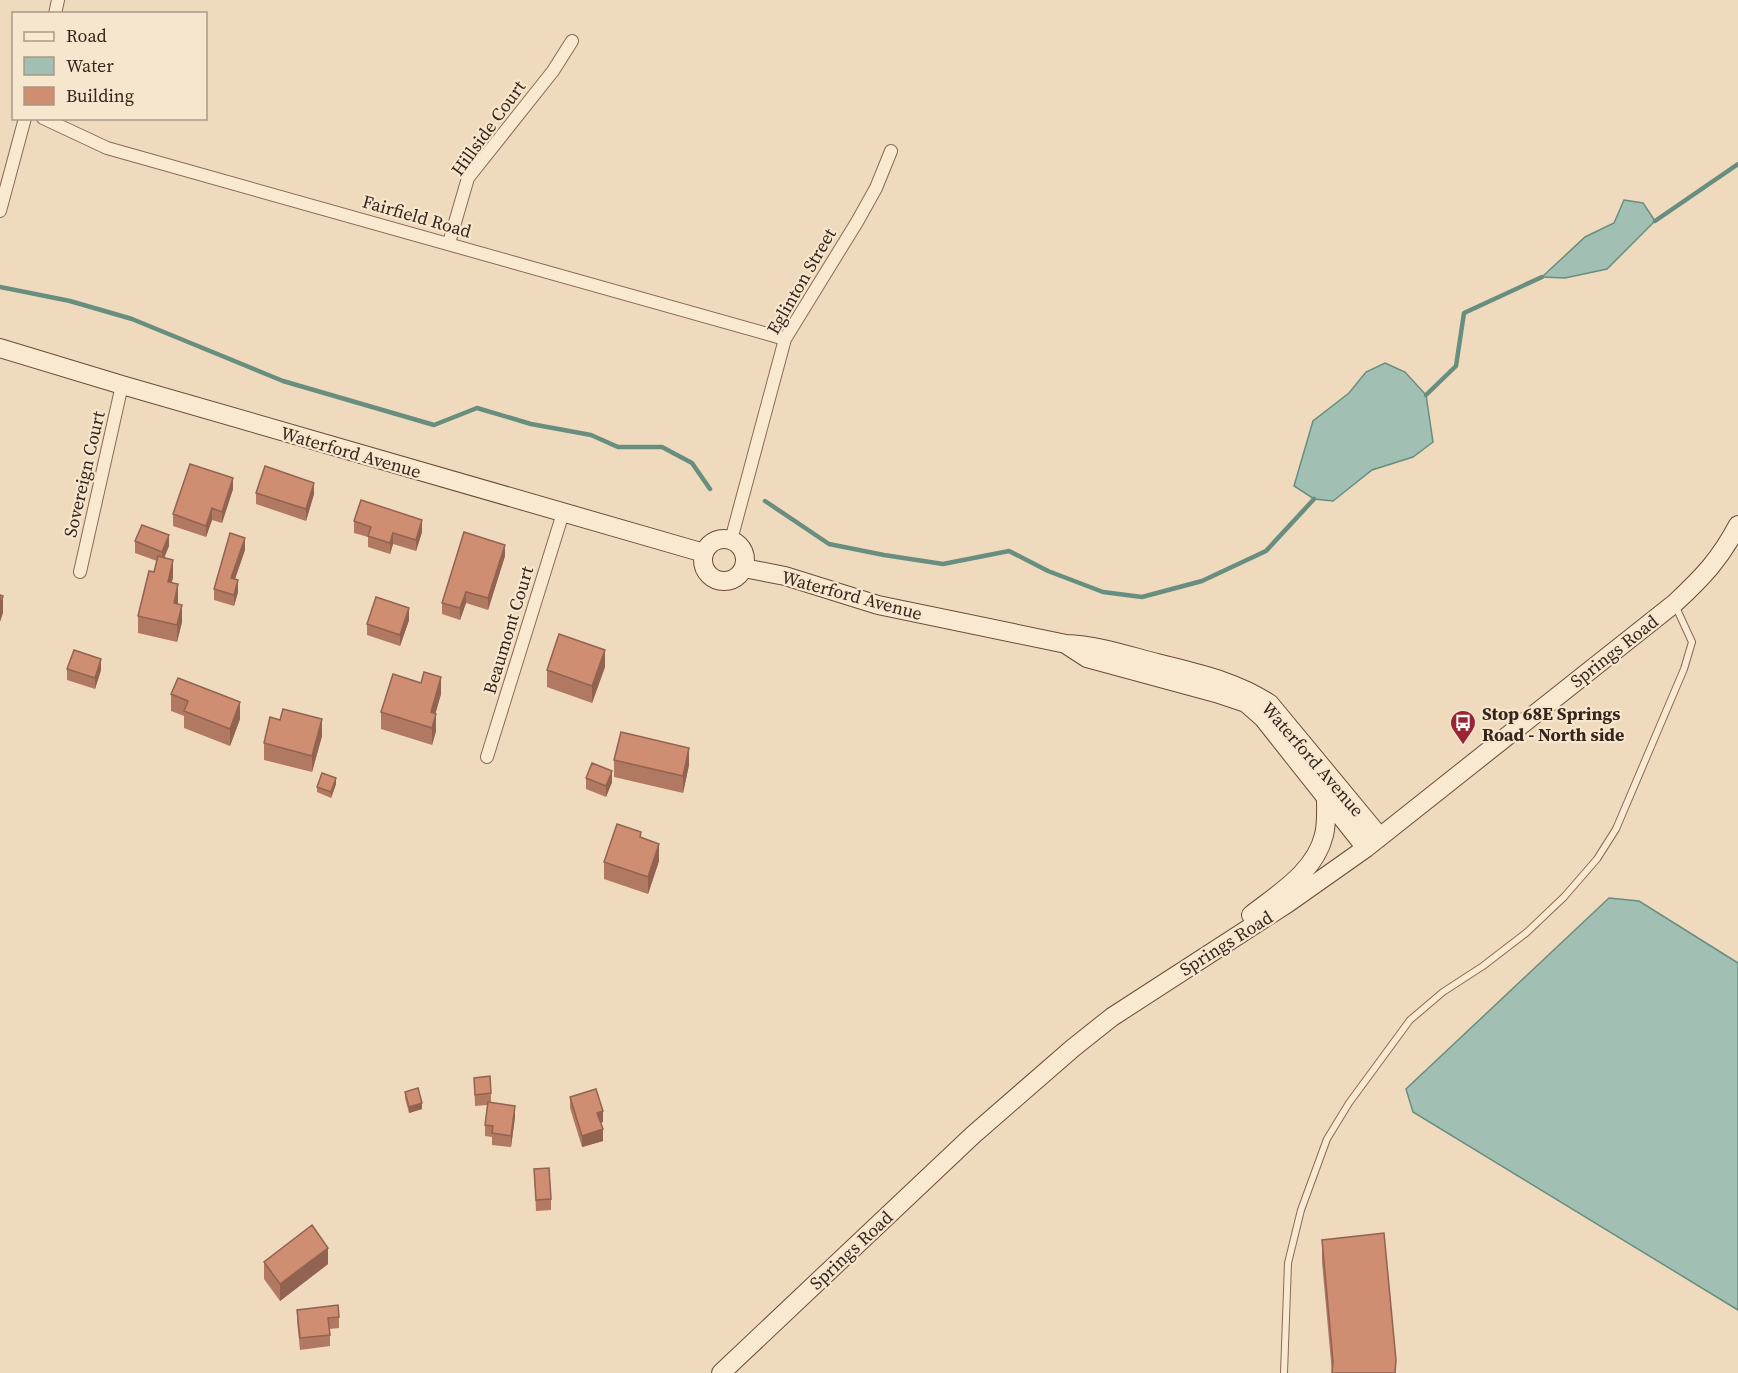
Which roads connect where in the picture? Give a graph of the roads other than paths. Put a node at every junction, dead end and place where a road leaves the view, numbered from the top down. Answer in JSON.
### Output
{"nodes":[{"id":1,"x":572,"y":41,"type":"dead end"},
{"id":2,"x":24,"y":120,"type":"edge"},
{"id":3,"x":47,"y":120,"type":"edge"},
{"id":4,"x":891,"y":151,"type":"dead end"},
{"id":5,"x":0,"y":211,"type":"edge"},
{"id":6,"x":449,"y":243,"type":"junction"},
{"id":7,"x":785,"y":339,"type":"junction"},
{"id":8,"x":0,"y":348,"type":"edge"},
{"id":9,"x":122,"y":385,"type":"junction"},
{"id":10,"x":563,"y":513,"type":"junction"},
{"id":11,"x":1738,"y":525,"type":"edge"},
{"id":12,"x":731,"y":540,"type":"junction"},
{"id":13,"x":704,"y":553,"type":"junction"},
{"id":14,"x":744,"y":568,"type":"junction"},
{"id":15,"x":80,"y":572,"type":"dead end"},
{"id":16,"x":1674,"y":603,"type":"junction"},
{"id":17,"x":1066,"y":644,"type":"junction"},
{"id":18,"x":487,"y":757,"type":"dead end"},
{"id":19,"x":1326,"y":797,"type":"junction"},
{"id":20,"x":1373,"y":843,"type":"junction"},
{"id":21,"x":1076,"y":1046,"type":"junction"},
{"id":22,"x":721,"y":1373,"type":"edge"},
{"id":23,"x":1284,"y":1373,"type":"edge"}],
"edges":[{"from":1,"to":6,"type":"street","name":"Hillside Court"},
{"from":2,"to":5,"type":"street"},
{"from":3,"to":6,"type":"street","name":"Fairfield Road"},
{"from":4,"to":7,"type":"street","name":"Eglinton Street"},
{"from":6,"to":7,"type":"street","name":"Fairfield Road"},
{"from":7,"to":12,"type":"street","name":"Eglinton Street"},
{"from":8,"to":9,"type":"street","name":"Waterford Avenue"},
{"from":9,"to":10,"type":"street","name":"Waterford Avenue"},
{"from":9,"to":15,"type":"street","name":"Sovereign Court"},
{"from":10,"to":13,"type":"street","name":"Waterford Avenue"},
{"from":10,"to":18,"type":"street","name":"Beaumont Court"},
{"from":11,"to":16,"type":"street","name":"Springs Road"},
{"from":12,"to":13,"type":"street"},
{"from":12,"to":14,"type":"street"},
{"from":13,"to":14,"type":"street"},
{"from":14,"to":17,"type":"street","name":"Waterford Avenue"},
{"from":16,"to":20,"type":"street","name":"Springs Road"},
{"from":16,"to":23,"type":"lane"},
{"from":17,"to":19,"type":"street","name":"Waterford Avenue"},
{"from":17,"to":20,"type":"street","name":"Waterford Avenue"},
{"from":19,"to":20,"type":"street","name":"Waterford Avenue"},
{"from":19,"to":21,"type":"street"},
{"from":20,"to":21,"type":"street","name":"Springs Road"},
{"from":21,"to":22,"type":"street","name":"Springs Road"}]}
